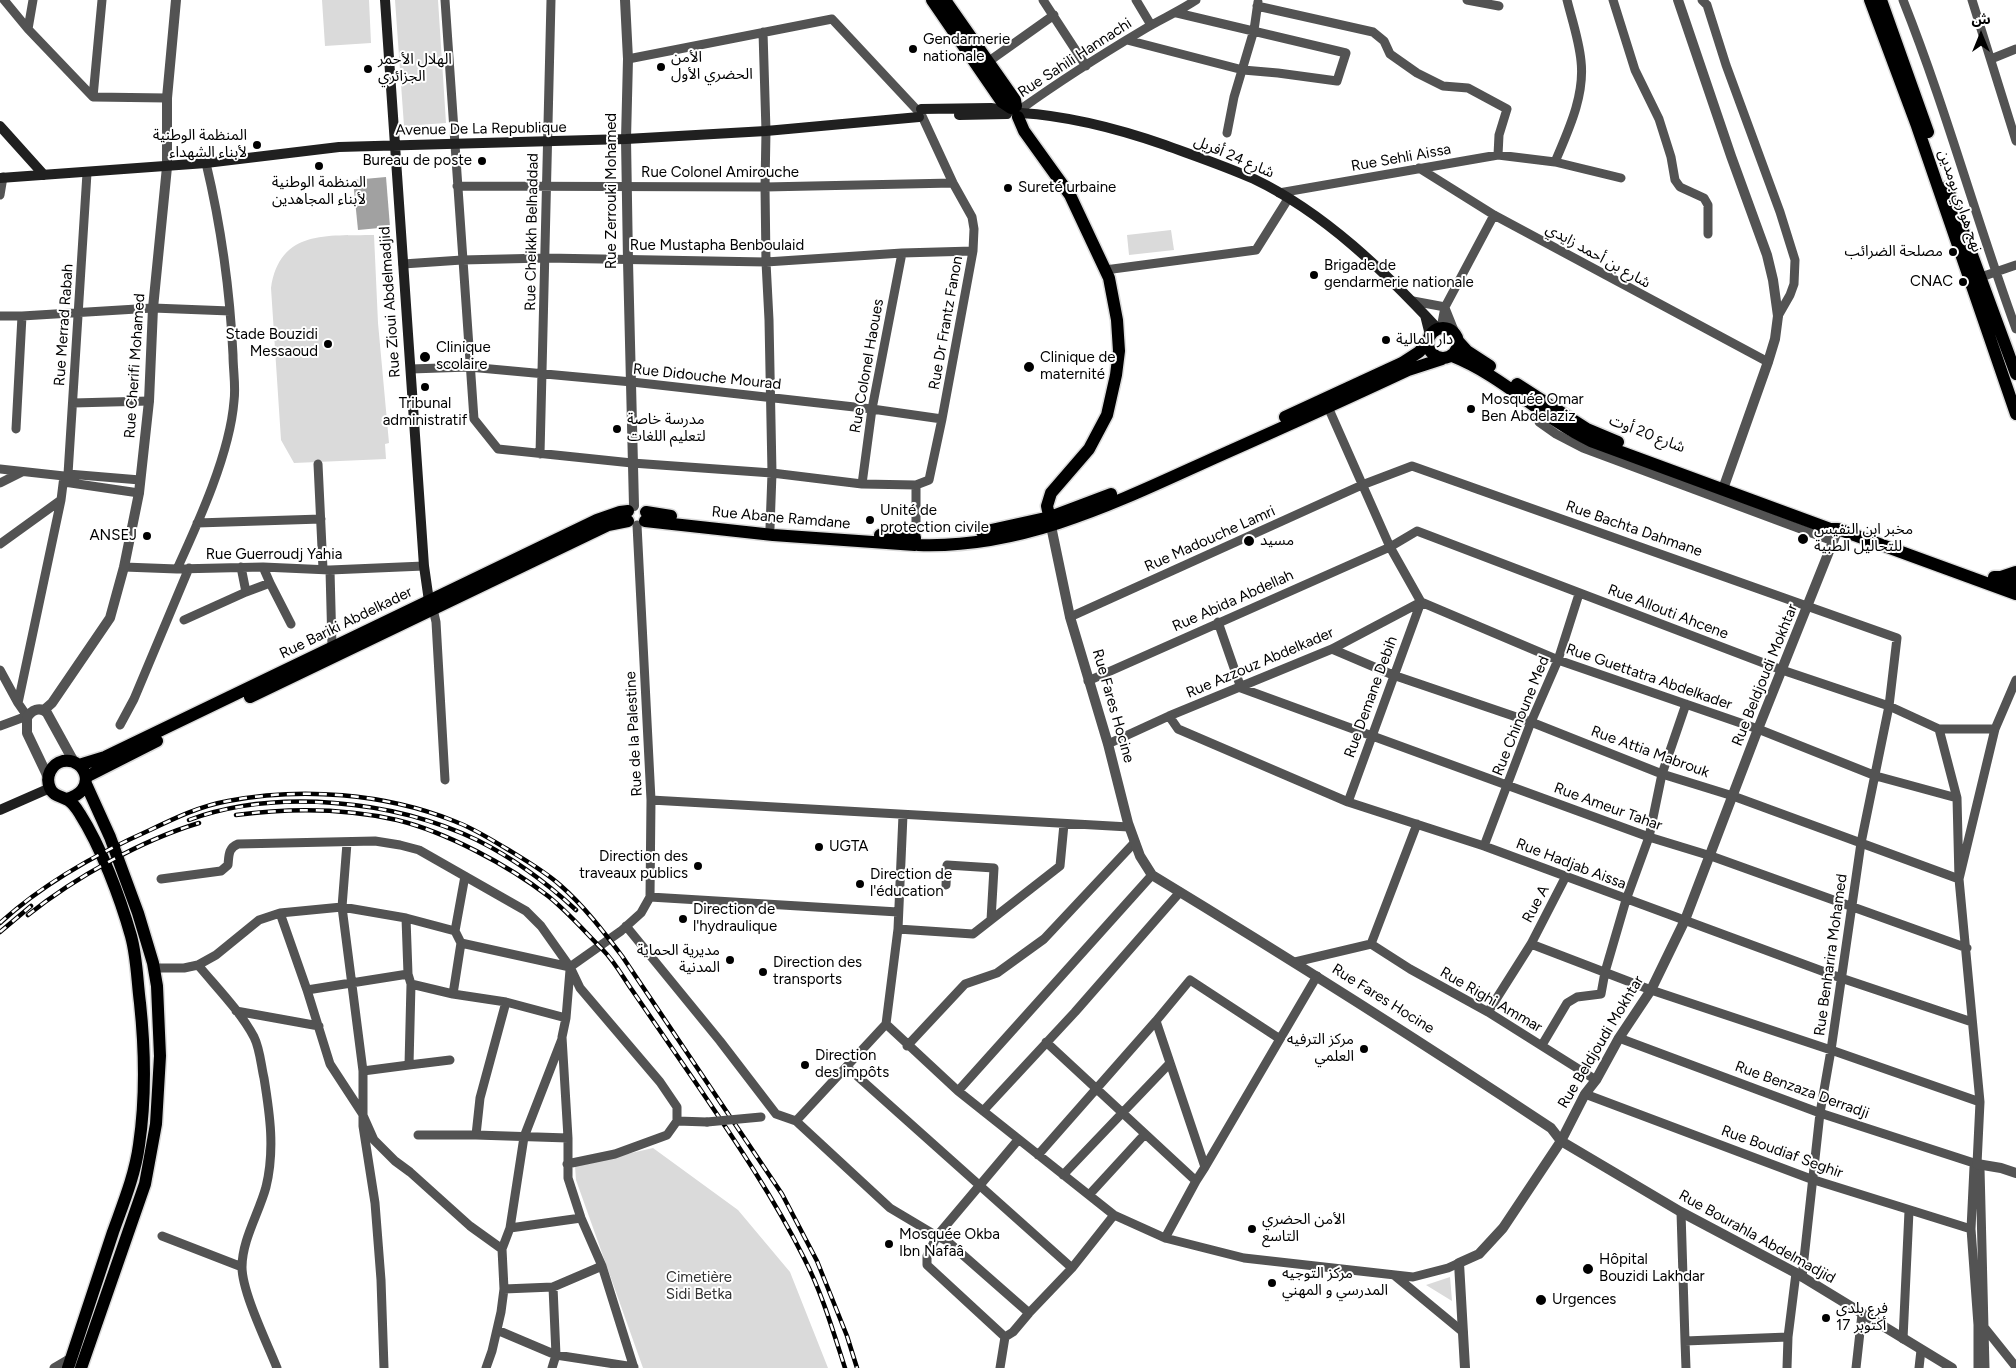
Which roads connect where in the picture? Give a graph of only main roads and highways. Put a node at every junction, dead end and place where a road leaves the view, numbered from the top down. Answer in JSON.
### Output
{"nodes":[{"id":1,"x":385,"y":0,"type":"edge"},
{"id":2,"x":932,"y":0,"type":"edge"},
{"id":3,"x":945,"y":0,"type":"edge"},
{"id":4,"x":1870,"y":0,"type":"edge"},
{"id":5,"x":1881,"y":0,"type":"edge"},
{"id":6,"x":984,"y":65,"type":"junction"},
{"id":7,"x":1015,"y":111,"type":"junction"},
{"id":8,"x":920,"y":113,"type":"joint"},
{"id":9,"x":0,"y":126,"type":"edge"},
{"id":10,"x":394,"y":145,"type":"junction"},
{"id":11,"x":44,"y":175,"type":"junction"},
{"id":12,"x":1,"y":177,"type":"edge"},
{"id":13,"x":1434,"y":333,"type":"junction"},
{"id":14,"x":1457,"y":337,"type":"junction"},
{"id":15,"x":1447,"y":357,"type":"junction"},
{"id":16,"x":2016,"y":374,"type":"edge"},
{"id":17,"x":2016,"y":414,"type":"edge"},
{"id":18,"x":1723,"y":489,"type":"junction"},
{"id":19,"x":636,"y":516,"type":"junction"},
{"id":20,"x":1050,"y":521,"type":"junction"},
{"id":21,"x":917,"y":541,"type":"junction"},
{"id":22,"x":1943,"y":567,"type":"junction"},
{"id":23,"x":2016,"y":572,"type":"edge"},
{"id":24,"x":1987,"y":577,"type":"junction"},
{"id":25,"x":2001,"y":577,"type":"junction"},
{"id":26,"x":2016,"y":578,"type":"edge"},
{"id":27,"x":2016,"y":584,"type":"edge"},
{"id":28,"x":2016,"y":594,"type":"edge"},
{"id":29,"x":431,"y":605,"type":"junction"},
{"id":30,"x":81,"y":772,"type":"junction"},
{"id":31,"x":49,"y":783,"type":"junction"},
{"id":32,"x":66,"y":799,"type":"junction"},
{"id":33,"x":0,"y":810,"type":"edge"},
{"id":34,"x":136,"y":965,"type":"junction"},
{"id":35,"x":154,"y":965,"type":"junction"},
{"id":36,"x":158,"y":995,"type":"junction"},
{"id":37,"x":139,"y":997,"type":"junction"},
{"id":38,"x":76,"y":1364,"type":"edge"}],
"edges":[{"from":1,"to":10,"type":"main road","name":"Rue Zioui Abdelmadjid"},
{"from":2,"to":6,"type":"main road"},
{"from":3,"to":6,"type":"main road"},
{"from":4,"to":17,"type":"main road","name":"نهج هواري بومدين"},
{"from":5,"to":16,"type":"main road","name":"نهج هواري بومدين"},
{"from":6,"to":7,"type":"main road","name":"Rue Fares Hocine"},
{"from":7,"to":8,"type":"main road","name":"شارع 24 أفريل"},
{"from":7,"to":13,"type":"main road","name":"شارع 24 أفريل"},
{"from":7,"to":20,"type":"main road","name":"Rue Fares Hocine"},
{"from":8,"to":10,"type":"main road","name":"Avenue De La Republique"},
{"from":9,"to":11,"type":"main road"},
{"from":10,"to":11,"type":"main road","name":"Avenue De La Republique"},
{"from":10,"to":29,"type":"main road","name":"Rue Zioui Abdelmadjid"},
{"from":11,"to":12,"type":"main road","name":"Avenue De La Republique"},
{"from":13,"to":14,"type":"main road"},
{"from":13,"to":15,"type":"main road"},
{"from":13,"to":20,"type":"main road"},
{"from":14,"to":15,"type":"main road"},
{"from":14,"to":18,"type":"main road","name":"شارع 20 أوت"},
{"from":15,"to":18,"type":"main road","name":"شارع 20 أوت"},
{"from":15,"to":20,"type":"main road"},
{"from":18,"to":22,"type":"main road","name":"شارع 20 أوت"},
{"from":19,"to":21,"type":"main road","name":"Rue Abane Ramdane"},
{"from":19,"to":21,"type":"main road","name":"Rue Abane Ramdane"},
{"from":19,"to":29,"type":"main road","name":"Rue Bariki Abdelkader"},
{"from":20,"to":21,"type":"main road","name":"Rue Abane Ramdane"},
{"from":22,"to":24,"type":"main road","name":"شارع 20 أوت"},
{"from":22,"to":28,"type":"main road","name":"شارع 20 أوت"},
{"from":23,"to":25,"type":"main road"},
{"from":24,"to":25,"type":"main road"},
{"from":24,"to":27,"type":"main road","name":"شارع 20 أوت"},
{"from":25,"to":26,"type":"main road"},
{"from":29,"to":30,"type":"main road","name":"Rue Bariki Abdelkader"},
{"from":29,"to":30,"type":"main road","name":"Rue Bariki Abdelkader"},
{"from":30,"to":31,"type":"main road"},
{"from":30,"to":32,"type":"main road"},
{"from":30,"to":35,"type":"main road"},
{"from":31,"to":32,"type":"main road"},
{"from":31,"to":33,"type":"main road"},
{"from":32,"to":34,"type":"main road"},
{"from":34,"to":35,"type":"main road"},
{"from":34,"to":37,"type":"main road"},
{"from":35,"to":36,"type":"main road"},
{"from":36,"to":37,"type":"main road"},
{"from":36,"to":38,"type":"main road"},
{"from":37,"to":38,"type":"main road"}]}
